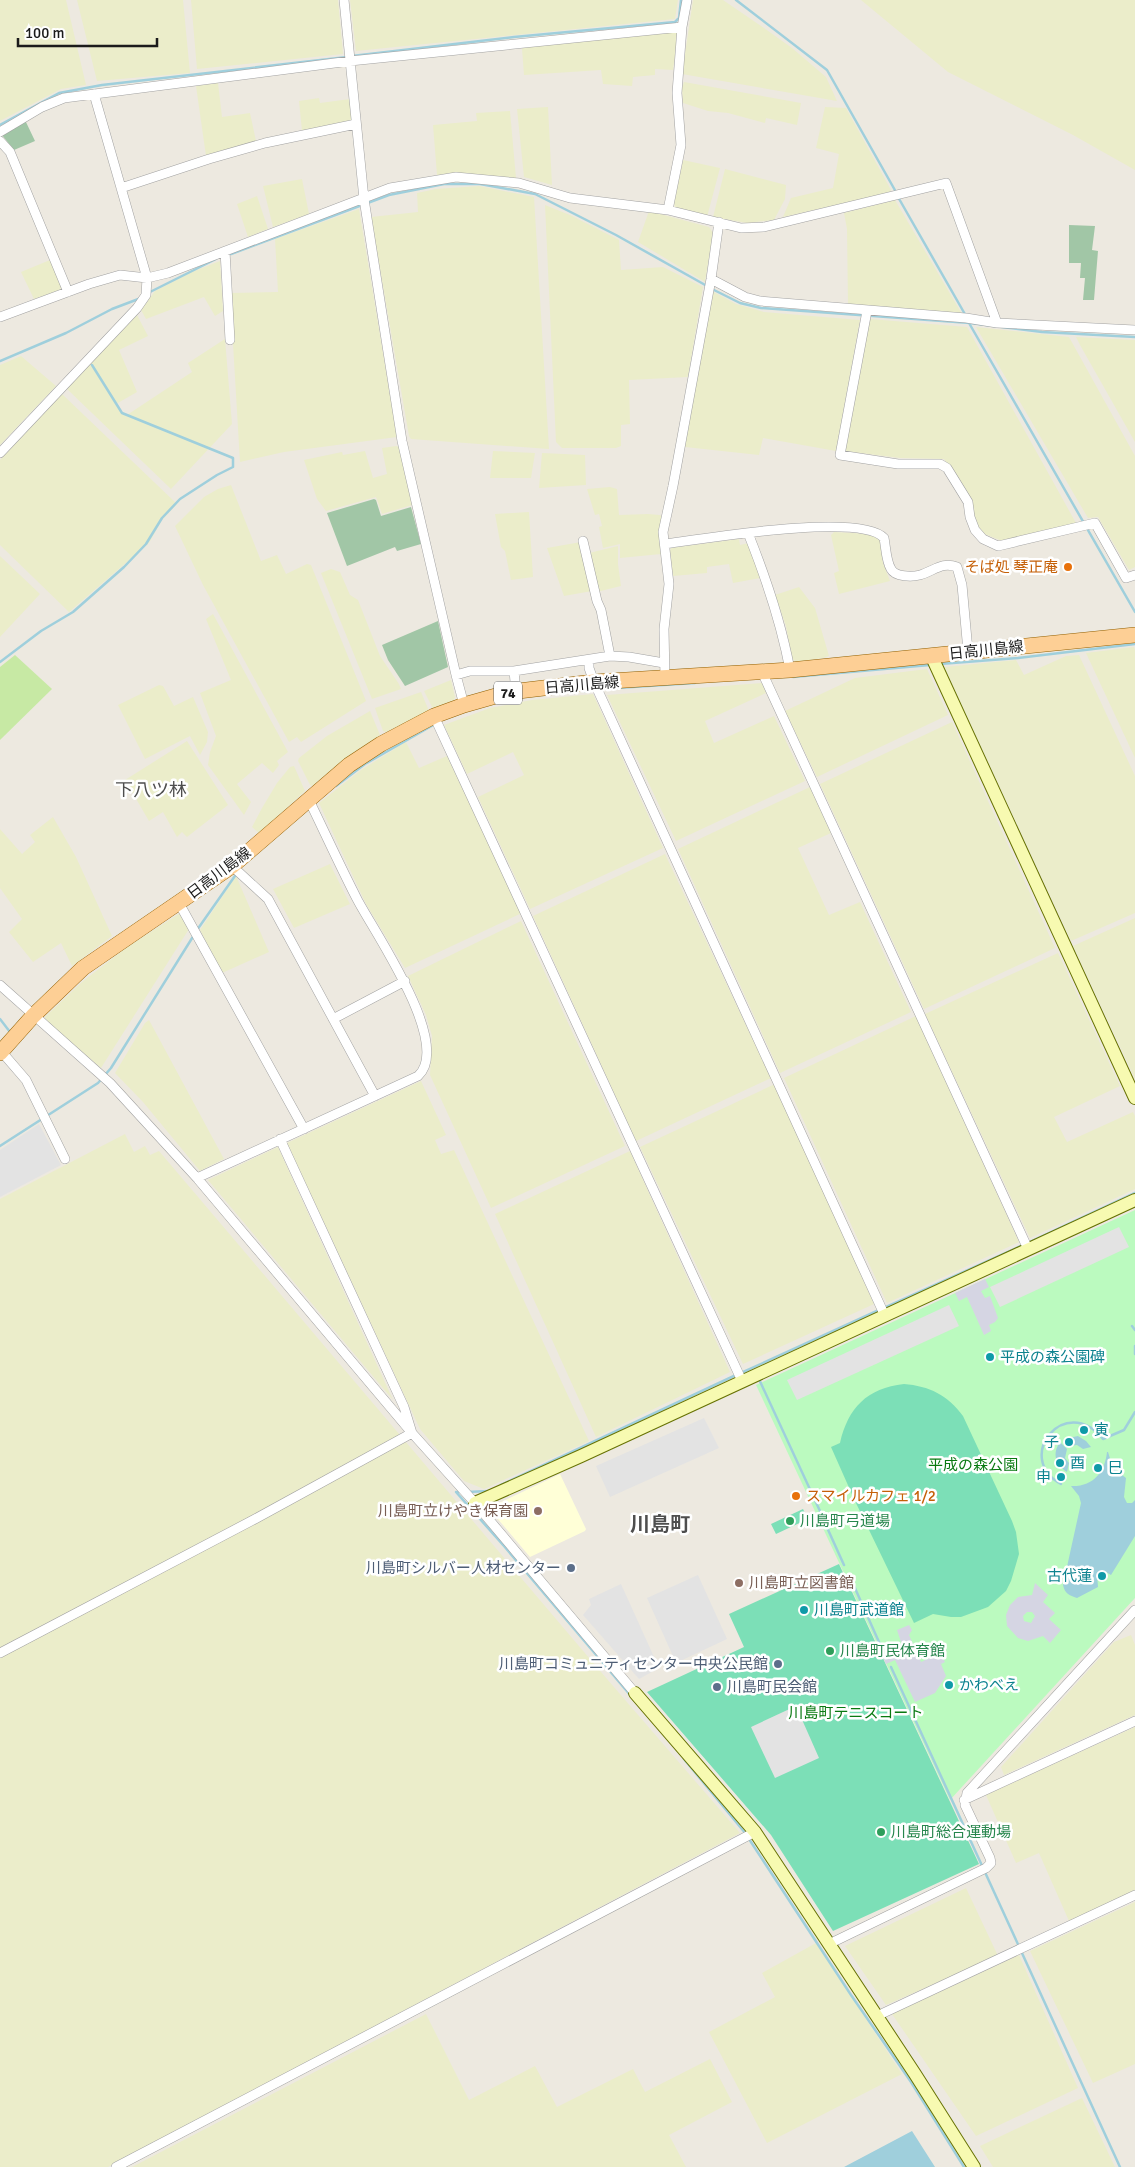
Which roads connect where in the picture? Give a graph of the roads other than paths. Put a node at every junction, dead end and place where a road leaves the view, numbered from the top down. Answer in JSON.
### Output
{"nodes":[{"id":1,"x":344,"y":0,"type":"edge"},
{"id":2,"x":687,"y":0,"type":"edge"},
{"id":3,"x":682,"y":26,"type":"junction"},
{"id":4,"x":350,"y":61,"type":"junction"},
{"id":5,"x":94,"y":94,"type":"junction"},
{"id":6,"x":356,"y":124,"type":"junction"},
{"id":7,"x":0,"y":132,"type":"edge"},
{"id":8,"x":0,"y":141,"type":"edge"},
{"id":9,"x":121,"y":188,"type":"junction"},
{"id":10,"x":364,"y":199,"type":"junction"},
{"id":11,"x":668,"y":210,"type":"junction"},
{"id":12,"x":719,"y":222,"type":"junction"},
{"id":13,"x":225,"y":251,"type":"junction"},
{"id":14,"x":147,"y":278,"type":"junction"},
{"id":15,"x":711,"y":279,"type":"junction"},
{"id":16,"x":68,"y":292,"type":"junction"},
{"id":17,"x":867,"y":311,"type":"junction"},
{"id":18,"x":0,"y":317,"type":"edge"},
{"id":19,"x":997,"y":323,"type":"junction"},
{"id":20,"x":1135,"y":330,"type":"edge"},
{"id":21,"x":230,"y":340,"type":"dead end"},
{"id":22,"x":0,"y":453,"type":"edge"},
{"id":23,"x":748,"y":533,"type":"junction"},
{"id":24,"x":583,"y":541,"type":"dead end"},
{"id":25,"x":665,"y":544,"type":"junction"},
{"id":26,"x":1135,"y":575,"type":"edge"},
{"id":27,"x":1135,"y":635,"type":"edge"},
{"id":28,"x":968,"y":651,"type":"junction"},
{"id":29,"x":931,"y":655,"type":"junction"},
{"id":30,"x":610,"y":656,"type":"junction"},
{"id":31,"x":589,"y":660,"type":"junction"},
{"id":32,"x":664,"y":663,"type":"junction"},
{"id":33,"x":790,"y":670,"type":"junction"},
{"id":34,"x":514,"y":671,"type":"junction"},
{"id":35,"x":762,"y":672,"type":"junction"},
{"id":36,"x":456,"y":676,"type":"junction"},
{"id":37,"x":665,"y":678,"type":"junction"},
{"id":38,"x":594,"y":682,"type":"junction"},
{"id":39,"x":516,"y":692,"type":"junction"},
{"id":40,"x":464,"y":705,"type":"junction"},
{"id":41,"x":434,"y":716,"type":"junction"},
{"id":42,"x":308,"y":800,"type":"junction"},
{"id":43,"x":232,"y":866,"type":"junction"},
{"id":44,"x":179,"y":902,"type":"junction"},
{"id":45,"x":404,"y":981,"type":"junction"},
{"id":46,"x":0,"y":985,"type":"edge"},
{"id":47,"x":33,"y":1016,"type":"junction"},
{"id":48,"x":333,"y":1019,"type":"junction"},
{"id":49,"x":1,"y":1052,"type":"edge"},
{"id":50,"x":375,"y":1096,"type":"junction"},
{"id":51,"x":1135,"y":1098,"type":"edge"},
{"id":52,"x":304,"y":1130,"type":"junction"},
{"id":53,"x":280,"y":1139,"type":"junction"},
{"id":54,"x":65,"y":1159,"type":"dead end"},
{"id":55,"x":197,"y":1178,"type":"junction"},
{"id":56,"x":1135,"y":1200,"type":"edge"},
{"id":57,"x":1028,"y":1249,"type":"junction"},
{"id":58,"x":886,"y":1316,"type":"junction"},
{"id":59,"x":742,"y":1381,"type":"junction"},
{"id":60,"x":412,"y":1433,"type":"junction"},
{"id":61,"x":475,"y":1503,"type":"junction"},
{"id":62,"x":1135,"y":1610,"type":"edge"},
{"id":63,"x":0,"y":1653,"type":"edge"},
{"id":64,"x":634,"y":1693,"type":"joint"},
{"id":65,"x":1135,"y":1721,"type":"edge"},
{"id":66,"x":964,"y":1800,"type":"junction"},
{"id":67,"x":755,"y":1832,"type":"junction"},
{"id":68,"x":1135,"y":1895,"type":"edge"},
{"id":69,"x":829,"y":1944,"type":"junction"},
{"id":70,"x":877,"y":2016,"type":"junction"},
{"id":71,"x":116,"y":2167,"type":"edge"},
{"id":72,"x":974,"y":2167,"type":"edge"}],
"edges":[{"from":1,"to":4,"type":"street"},
{"from":2,"to":3,"type":"street"},
{"from":3,"to":4,"type":"street"},
{"from":3,"to":11,"type":"street"},
{"from":4,"to":5,"type":"street"},
{"from":4,"to":6,"type":"street"},
{"from":5,"to":7,"type":"street"},
{"from":5,"to":9,"type":"street"},
{"from":6,"to":9,"type":"street"},
{"from":6,"to":10,"type":"street"},
{"from":8,"to":16,"type":"street"},
{"from":9,"to":14,"type":"street"},
{"from":10,"to":11,"type":"street"},
{"from":10,"to":13,"type":"street"},
{"from":10,"to":36,"type":"street"},
{"from":11,"to":12,"type":"street"},
{"from":12,"to":15,"type":"street"},
{"from":12,"to":19,"type":"street"},
{"from":13,"to":14,"type":"street"},
{"from":13,"to":21,"type":"street"},
{"from":14,"to":16,"type":"street"},
{"from":14,"to":22,"type":"street"},
{"from":15,"to":17,"type":"street"},
{"from":15,"to":25,"type":"street"},
{"from":16,"to":18,"type":"street"},
{"from":17,"to":19,"type":"street"},
{"from":17,"to":26,"type":"street"},
{"from":19,"to":20,"type":"street"},
{"from":23,"to":25,"type":"street"},
{"from":23,"to":28,"type":"street"},
{"from":23,"to":33,"type":"street"},
{"from":24,"to":30,"type":"street"},
{"from":25,"to":32,"type":"street"},
{"from":27,"to":28,"type":"main road","name":"日高川島線","number":"74"},
{"from":28,"to":29,"type":"main road","name":"日高川島線","number":"74"},
{"from":29,"to":33,"type":"main road","name":"日高川島線","number":"74"},
{"from":29,"to":51,"type":"street"},
{"from":30,"to":31,"type":"street"},
{"from":30,"to":32,"type":"street"},
{"from":31,"to":34,"type":"street"},
{"from":31,"to":38,"type":"street"},
{"from":32,"to":37,"type":"street"},
{"from":33,"to":35,"type":"main road","name":"日高川島線","number":"74"},
{"from":34,"to":36,"type":"street"},
{"from":34,"to":39,"type":"street"},
{"from":35,"to":37,"type":"main road","name":"日高川島線","number":"74"},
{"from":35,"to":57,"type":"street"},
{"from":36,"to":40,"type":"street"},
{"from":37,"to":38,"type":"main road","name":"日高川島線","number":"74"},
{"from":38,"to":39,"type":"main road","name":"日高川島線","number":"74"},
{"from":38,"to":58,"type":"street"},
{"from":39,"to":40,"type":"main road","name":"日高川島線","number":"74"},
{"from":40,"to":41,"type":"main road","name":"日高川島線","number":"74"},
{"from":41,"to":42,"type":"main road","name":"日高川島線","number":"74"},
{"from":41,"to":59,"type":"street"},
{"from":42,"to":43,"type":"main road","name":"日高川島線","number":"74"},
{"from":42,"to":45,"type":"street"},
{"from":43,"to":44,"type":"main road","name":"日高川島線","number":"74"},
{"from":43,"to":48,"type":"street"},
{"from":44,"to":47,"type":"main road","name":"日高川島線","number":"74"},
{"from":44,"to":52,"type":"street"},
{"from":45,"to":48,"type":"street"},
{"from":45,"to":50,"type":"street"},
{"from":46,"to":47,"type":"street"},
{"from":47,"to":49,"type":"main road","name":"日高川島線","number":"74"},
{"from":47,"to":55,"type":"street"},
{"from":48,"to":50,"type":"street"},
{"from":49,"to":54,"type":"street"},
{"from":50,"to":52,"type":"street"},
{"from":52,"to":53,"type":"street"},
{"from":53,"to":55,"type":"street"},
{"from":53,"to":60,"type":"street"},
{"from":55,"to":60,"type":"street"},
{"from":56,"to":57,"type":"street"},
{"from":57,"to":58,"type":"street"},
{"from":58,"to":59,"type":"street"},
{"from":59,"to":61,"type":"street"},
{"from":60,"to":61,"type":"street"},
{"from":60,"to":63,"type":"street"},
{"from":61,"to":64,"type":"street"},
{"from":62,"to":66,"type":"street"},
{"from":64,"to":67,"type":"street"},
{"from":65,"to":66,"type":"street"},
{"from":66,"to":69,"type":"street"},
{"from":67,"to":69,"type":"street"},
{"from":67,"to":71,"type":"street"},
{"from":68,"to":70,"type":"street"},
{"from":69,"to":70,"type":"street"},
{"from":70,"to":72,"type":"street"}]}
